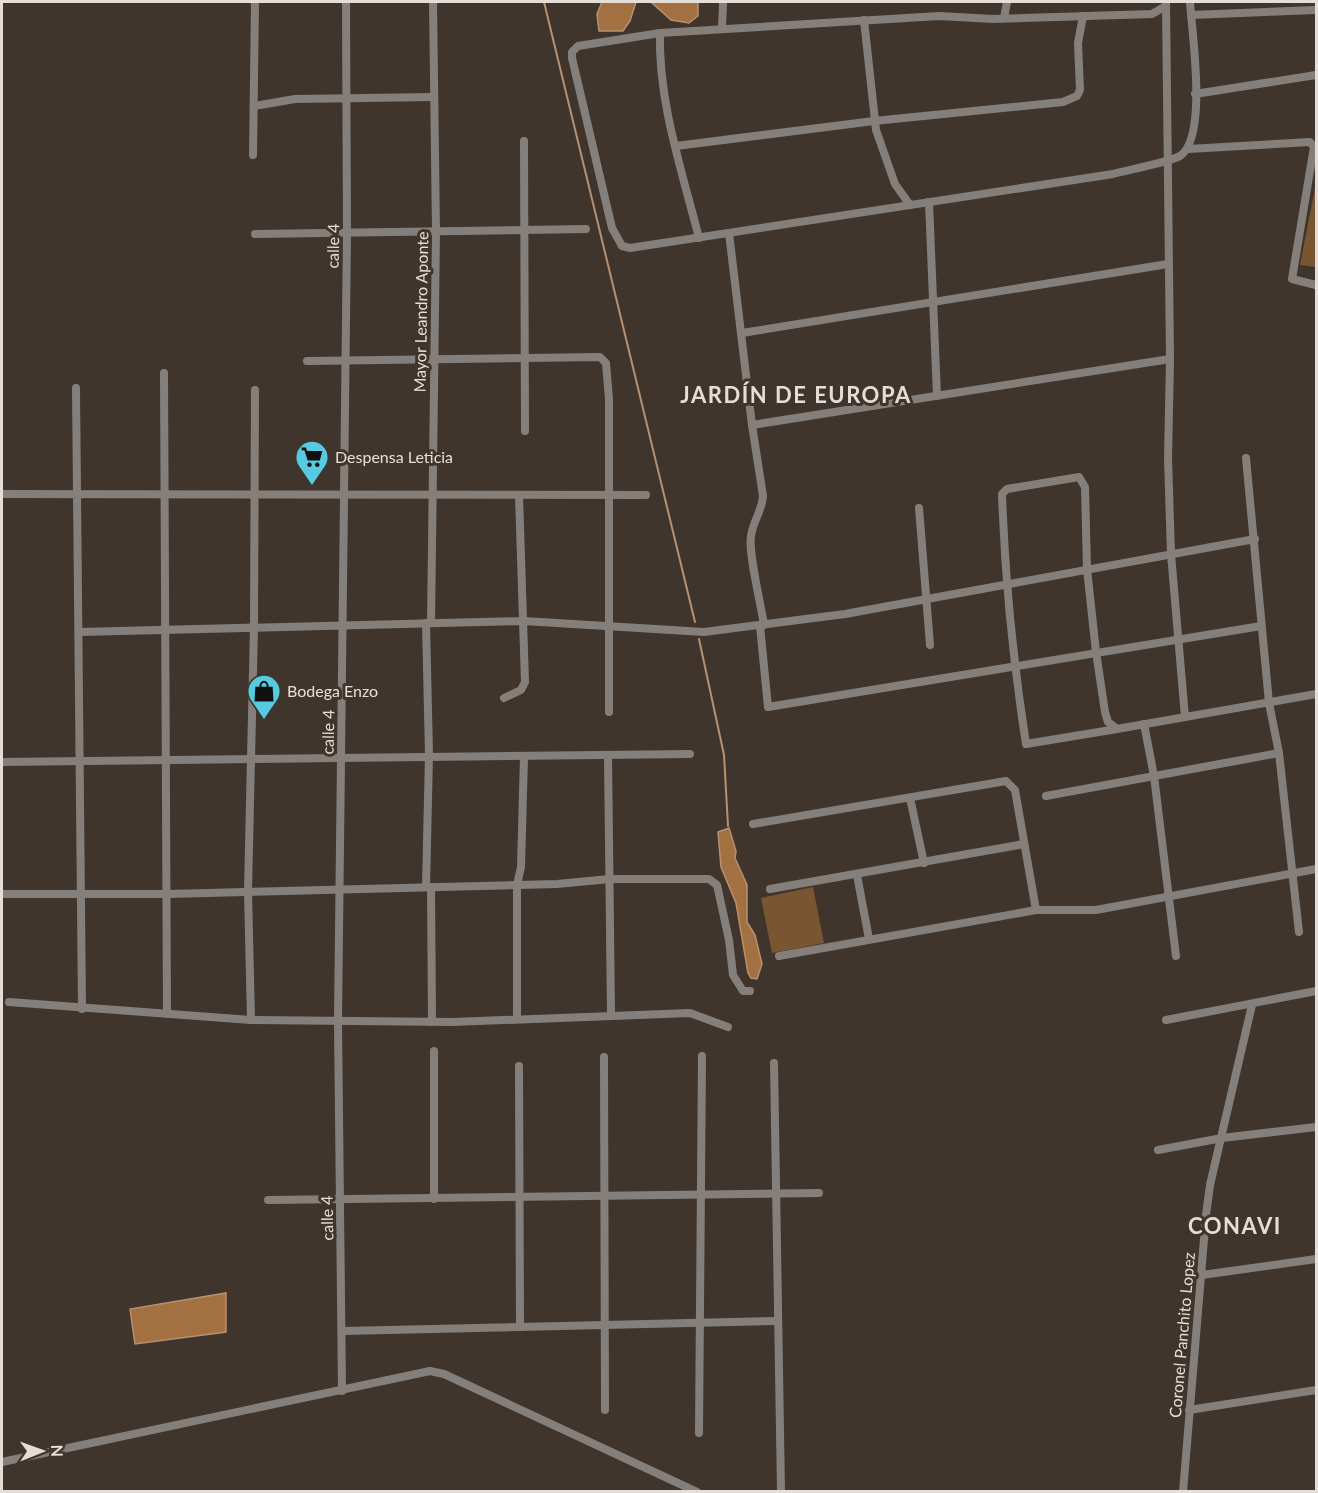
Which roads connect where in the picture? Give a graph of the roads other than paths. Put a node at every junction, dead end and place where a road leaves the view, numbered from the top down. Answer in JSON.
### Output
{"nodes":[{"id":1,"x":255,"y":2,"type":"edge"},
{"id":2,"x":346,"y":2,"type":"edge"},
{"id":3,"x":433,"y":2,"type":"edge"},
{"id":4,"x":723,"y":2,"type":"edge"},
{"id":5,"x":1007,"y":2,"type":"edge"},
{"id":6,"x":1190,"y":2,"type":"edge"},
{"id":7,"x":1166,"y":4,"type":"edge"},
{"id":8,"x":1317,"y":10,"type":"edge"},
{"id":9,"x":1191,"y":15,"type":"junction"},
{"id":10,"x":1083,"y":16,"type":"junction"},
{"id":11,"x":1004,"y":18,"type":"junction"},
{"id":12,"x":864,"y":20,"type":"junction"},
{"id":13,"x":722,"y":29,"type":"junction"},
{"id":14,"x":660,"y":33,"type":"junction"},
{"id":15,"x":1317,"y":75,"type":"edge"},
{"id":16,"x":1195,"y":94,"type":"junction"},
{"id":17,"x":346,"y":97,"type":"junction"},
{"id":18,"x":433,"y":97,"type":"junction"},
{"id":19,"x":254,"y":106,"type":"junction"},
{"id":20,"x":874,"y":121,"type":"junction"},
{"id":21,"x":524,"y":141,"type":"dead end"},
{"id":22,"x":676,"y":146,"type":"junction"},
{"id":23,"x":1188,"y":149,"type":"junction"},
{"id":24,"x":254,"y":155,"type":"dead end"},
{"id":25,"x":1169,"y":159,"type":"junction"},
{"id":26,"x":929,"y":202,"type":"junction"},
{"id":27,"x":910,"y":205,"type":"junction"},
{"id":28,"x":525,"y":229,"type":"junction"},
{"id":29,"x":586,"y":229,"type":"dead end"},
{"id":30,"x":436,"y":231,"type":"junction"},
{"id":31,"x":347,"y":233,"type":"junction"},
{"id":32,"x":729,"y":233,"type":"junction"},
{"id":33,"x":255,"y":234,"type":"dead end"},
{"id":34,"x":699,"y":238,"type":"junction"},
{"id":35,"x":1168,"y":264,"type":"junction"},
{"id":36,"x":1317,"y":285,"type":"edge"},
{"id":37,"x":933,"y":302,"type":"junction"},
{"id":38,"x":742,"y":333,"type":"junction"},
{"id":39,"x":435,"y":358,"type":"junction"},
{"id":40,"x":525,"y":358,"type":"junction"},
{"id":41,"x":1170,"y":359,"type":"junction"},
{"id":42,"x":307,"y":361,"type":"dead end"},
{"id":43,"x":344,"y":362,"type":"junction"},
{"id":44,"x":164,"y":373,"type":"dead end"},
{"id":45,"x":76,"y":388,"type":"dead end"},
{"id":46,"x":255,"y":390,"type":"dead end"},
{"id":47,"x":937,"y":396,"type":"junction"},
{"id":48,"x":752,"y":425,"type":"junction"},
{"id":49,"x":525,"y":431,"type":"dead end"},
{"id":50,"x":1246,"y":458,"type":"dead end"},
{"id":51,"x":254,"y":493,"type":"junction"},
{"id":52,"x":2,"y":494,"type":"edge"},
{"id":53,"x":77,"y":494,"type":"junction"},
{"id":54,"x":167,"y":494,"type":"junction"},
{"id":55,"x":344,"y":494,"type":"junction"},
{"id":56,"x":433,"y":495,"type":"junction"},
{"id":57,"x":519,"y":495,"type":"junction"},
{"id":58,"x":608,"y":495,"type":"junction"},
{"id":59,"x":646,"y":495,"type":"dead end"},
{"id":60,"x":919,"y":508,"type":"dead end"},
{"id":61,"x":1255,"y":539,"type":"junction"},
{"id":62,"x":1171,"y":554,"type":"junction"},
{"id":63,"x":1087,"y":569,"type":"junction"},
{"id":64,"x":1006,"y":586,"type":"junction"},
{"id":65,"x":925,"y":600,"type":"junction"},
{"id":66,"x":524,"y":621,"type":"junction"},
{"id":67,"x":429,"y":623,"type":"junction"},
{"id":68,"x":608,"y":625,"type":"junction"},
{"id":69,"x":762,"y":625,"type":"junction"},
{"id":70,"x":342,"y":626,"type":"junction"},
{"id":71,"x":1261,"y":626,"type":"junction"},
{"id":72,"x":254,"y":627,"type":"junction"},
{"id":73,"x":167,"y":631,"type":"junction"},
{"id":74,"x":79,"y":632,"type":"junction"},
{"id":75,"x":1180,"y":639,"type":"junction"},
{"id":76,"x":930,"y":645,"type":"dead end"},
{"id":77,"x":1096,"y":652,"type":"junction"},
{"id":78,"x":1014,"y":668,"type":"junction"},
{"id":79,"x":1317,"y":694,"type":"edge"},
{"id":80,"x":504,"y":698,"type":"dead end"},
{"id":81,"x":1269,"y":704,"type":"junction"},
{"id":82,"x":609,"y":712,"type":"dead end"},
{"id":83,"x":1185,"y":717,"type":"junction"},
{"id":84,"x":1144,"y":724,"type":"junction"},
{"id":85,"x":1117,"y":729,"type":"junction"},
{"id":86,"x":1279,"y":753,"type":"junction"},
{"id":87,"x":690,"y":754,"type":"dead end"},
{"id":88,"x":429,"y":755,"type":"junction"},
{"id":89,"x":524,"y":757,"type":"junction"},
{"id":90,"x":608,"y":757,"type":"junction"},
{"id":91,"x":252,"y":759,"type":"junction"},
{"id":92,"x":342,"y":759,"type":"junction"},
{"id":93,"x":80,"y":760,"type":"junction"},
{"id":94,"x":167,"y":761,"type":"junction"},
{"id":95,"x":2,"y":762,"type":"edge"},
{"id":96,"x":1154,"y":776,"type":"junction"},
{"id":97,"x":1046,"y":796,"type":"dead end"},
{"id":98,"x":910,"y":798,"type":"junction"},
{"id":99,"x":753,"y":824,"type":"dead end"},
{"id":100,"x":1024,"y":844,"type":"junction"},
{"id":101,"x":924,"y":863,"type":"junction"},
{"id":102,"x":1317,"y":869,"type":"edge"},
{"id":103,"x":1291,"y":874,"type":"junction"},
{"id":104,"x":857,"y":875,"type":"junction"},
{"id":105,"x":610,"y":879,"type":"junction"},
{"id":106,"x":517,"y":885,"type":"junction"},
{"id":107,"x":429,"y":887,"type":"junction"},
{"id":108,"x":770,"y":889,"type":"dead end"},
{"id":109,"x":340,"y":890,"type":"junction"},
{"id":110,"x":248,"y":891,"type":"junction"},
{"id":111,"x":81,"y":893,"type":"junction"},
{"id":112,"x":2,"y":894,"type":"edge"},
{"id":113,"x":167,"y":894,"type":"junction"},
{"id":114,"x":1169,"y":897,"type":"junction"},
{"id":115,"x":1036,"y":910,"type":"junction"},
{"id":116,"x":1299,"y":932,"type":"dead end"},
{"id":117,"x":869,"y":939,"type":"junction"},
{"id":118,"x":779,"y":956,"type":"dead end"},
{"id":119,"x":1176,"y":956,"type":"dead end"},
{"id":120,"x":750,"y":991,"type":"dead end"},
{"id":121,"x":1317,"y":992,"type":"edge"},
{"id":122,"x":9,"y":1002,"type":"dead end"},
{"id":123,"x":1251,"y":1005,"type":"junction"},
{"id":124,"x":82,"y":1009,"type":"junction"},
{"id":125,"x":167,"y":1014,"type":"junction"},
{"id":126,"x":611,"y":1014,"type":"junction"},
{"id":127,"x":517,"y":1017,"type":"junction"},
{"id":128,"x":251,"y":1020,"type":"junction"},
{"id":129,"x":1166,"y":1020,"type":"dead end"},
{"id":130,"x":338,"y":1021,"type":"junction"},
{"id":131,"x":432,"y":1022,"type":"junction"},
{"id":132,"x":728,"y":1027,"type":"dead end"},
{"id":133,"x":434,"y":1051,"type":"dead end"},
{"id":134,"x":702,"y":1056,"type":"dead end"},
{"id":135,"x":604,"y":1057,"type":"dead end"},
{"id":136,"x":774,"y":1063,"type":"dead end"},
{"id":137,"x":519,"y":1066,"type":"dead end"},
{"id":138,"x":1317,"y":1127,"type":"edge"},
{"id":139,"x":1222,"y":1138,"type":"junction"},
{"id":140,"x":1158,"y":1150,"type":"dead end"},
{"id":141,"x":776,"y":1193,"type":"junction"},
{"id":142,"x":819,"y":1193,"type":"dead end"},
{"id":143,"x":701,"y":1195,"type":"junction"},
{"id":144,"x":605,"y":1196,"type":"junction"},
{"id":145,"x":519,"y":1198,"type":"junction"},
{"id":146,"x":434,"y":1199,"type":"junction"},
{"id":147,"x":268,"y":1200,"type":"dead end"},
{"id":148,"x":341,"y":1201,"type":"junction"},
{"id":149,"x":1317,"y":1259,"type":"edge"},
{"id":150,"x":1202,"y":1275,"type":"junction"},
{"id":151,"x":777,"y":1321,"type":"junction"},
{"id":152,"x":700,"y":1323,"type":"junction"},
{"id":153,"x":605,"y":1325,"type":"junction"},
{"id":154,"x":520,"y":1327,"type":"junction"},
{"id":155,"x":343,"y":1331,"type":"junction"},
{"id":156,"x":1317,"y":1390,"type":"edge"},
{"id":157,"x":342,"y":1391,"type":"junction"},
{"id":158,"x":605,"y":1410,"type":"dead end"},
{"id":159,"x":1189,"y":1410,"type":"junction"},
{"id":160,"x":699,"y":1433,"type":"dead end"},
{"id":161,"x":2,"y":1462,"type":"edge"},
{"id":162,"x":697,"y":1491,"type":"edge"},
{"id":163,"x":781,"y":1491,"type":"edge"},
{"id":164,"x":1183,"y":1491,"type":"edge"}],
"edges":[{"from":1,"to":19,"type":"street"},
{"from":2,"to":17,"type":"street","name":"calle 4"},
{"from":3,"to":18,"type":"street","name":"Mayor Leandro Aponte"},
{"from":4,"to":13,"type":"street"},
{"from":5,"to":11,"type":"street"},
{"from":6,"to":9,"type":"street"},
{"from":7,"to":10,"type":"street"},
{"from":7,"to":25,"type":"street"},
{"from":8,"to":9,"type":"street"},
{"from":9,"to":16,"type":"street"},
{"from":10,"to":11,"type":"street"},
{"from":10,"to":20,"type":"street"},
{"from":11,"to":12,"type":"street"},
{"from":12,"to":13,"type":"street"},
{"from":12,"to":20,"type":"street"},
{"from":13,"to":14,"type":"street"},
{"from":14,"to":22,"type":"street"},
{"from":14,"to":34,"type":"street"},
{"from":15,"to":16,"type":"street"},
{"from":16,"to":23,"type":"street"},
{"from":17,"to":18,"type":"street"},
{"from":17,"to":19,"type":"street"},
{"from":17,"to":31,"type":"street","name":"calle 4"},
{"from":18,"to":30,"type":"street","name":"Mayor Leandro Aponte"},
{"from":19,"to":24,"type":"street"},
{"from":20,"to":22,"type":"street"},
{"from":20,"to":27,"type":"street"},
{"from":21,"to":28,"type":"street"},
{"from":22,"to":34,"type":"street"},
{"from":23,"to":25,"type":"street"},
{"from":23,"to":36,"type":"street"},
{"from":25,"to":26,"type":"street"},
{"from":25,"to":35,"type":"street"},
{"from":26,"to":27,"type":"street"},
{"from":26,"to":37,"type":"street"},
{"from":27,"to":32,"type":"street"},
{"from":28,"to":29,"type":"street"},
{"from":28,"to":30,"type":"street"},
{"from":28,"to":40,"type":"street"},
{"from":30,"to":31,"type":"street"},
{"from":30,"to":39,"type":"street","name":"Mayor Leandro Aponte"},
{"from":31,"to":33,"type":"street"},
{"from":31,"to":43,"type":"street","name":"calle 4"},
{"from":32,"to":34,"type":"street"},
{"from":32,"to":38,"type":"street"},
{"from":35,"to":37,"type":"street"},
{"from":35,"to":41,"type":"street"},
{"from":37,"to":38,"type":"street"},
{"from":37,"to":47,"type":"street"},
{"from":38,"to":48,"type":"street"},
{"from":39,"to":40,"type":"street"},
{"from":39,"to":43,"type":"street"},
{"from":39,"to":56,"type":"street","name":"Mayor Leandro Aponte"},
{"from":40,"to":49,"type":"street"},
{"from":40,"to":58,"type":"street"},
{"from":41,"to":47,"type":"street"},
{"from":41,"to":62,"type":"street"},
{"from":42,"to":43,"type":"street"},
{"from":43,"to":55,"type":"street","name":"calle 4"},
{"from":44,"to":54,"type":"street"},
{"from":45,"to":53,"type":"street"},
{"from":46,"to":51,"type":"street"},
{"from":47,"to":48,"type":"street"},
{"from":48,"to":69,"type":"street"},
{"from":50,"to":61,"type":"street"},
{"from":51,"to":54,"type":"street"},
{"from":51,"to":55,"type":"street"},
{"from":51,"to":72,"type":"street"},
{"from":52,"to":53,"type":"street"},
{"from":53,"to":54,"type":"street"},
{"from":53,"to":74,"type":"street"},
{"from":54,"to":73,"type":"street"},
{"from":55,"to":56,"type":"street"},
{"from":55,"to":70,"type":"street","name":"calle 4"},
{"from":56,"to":57,"type":"street"},
{"from":56,"to":67,"type":"street","name":"Mayor Leandro Aponte"},
{"from":57,"to":58,"type":"street"},
{"from":57,"to":66,"type":"street"},
{"from":58,"to":59,"type":"street"},
{"from":58,"to":68,"type":"street"},
{"from":60,"to":65,"type":"street"},
{"from":61,"to":62,"type":"street"},
{"from":61,"to":71,"type":"street"},
{"from":62,"to":63,"type":"street"},
{"from":62,"to":75,"type":"street"},
{"from":63,"to":64,"type":"street"},
{"from":63,"to":64,"type":"street"},
{"from":63,"to":77,"type":"street"},
{"from":64,"to":65,"type":"street"},
{"from":64,"to":78,"type":"street"},
{"from":65,"to":69,"type":"street"},
{"from":65,"to":76,"type":"street"},
{"from":66,"to":67,"type":"street"},
{"from":66,"to":68,"type":"street"},
{"from":66,"to":80,"type":"street"},
{"from":67,"to":70,"type":"street"},
{"from":67,"to":88,"type":"street","name":"Mayor Leandro Aponte"},
{"from":68,"to":69,"type":"street"},
{"from":68,"to":82,"type":"street"},
{"from":69,"to":78,"type":"street"},
{"from":70,"to":72,"type":"street"},
{"from":70,"to":92,"type":"street","name":"calle 4"},
{"from":71,"to":75,"type":"street"},
{"from":71,"to":81,"type":"street"},
{"from":72,"to":73,"type":"street"},
{"from":72,"to":91,"type":"street"},
{"from":73,"to":74,"type":"street"},
{"from":73,"to":94,"type":"street"},
{"from":74,"to":93,"type":"street"},
{"from":75,"to":77,"type":"street"},
{"from":75,"to":83,"type":"street"},
{"from":77,"to":78,"type":"street"},
{"from":77,"to":85,"type":"street"},
{"from":78,"to":85,"type":"street"},
{"from":79,"to":81,"type":"street"},
{"from":81,"to":83,"type":"street"},
{"from":81,"to":86,"type":"street"},
{"from":83,"to":84,"type":"street"},
{"from":84,"to":85,"type":"street"},
{"from":84,"to":96,"type":"street"},
{"from":86,"to":96,"type":"street"},
{"from":86,"to":103,"type":"street"},
{"from":87,"to":90,"type":"street"},
{"from":88,"to":89,"type":"street"},
{"from":88,"to":92,"type":"street"},
{"from":88,"to":107,"type":"street","name":"Mayor Leandro Aponte"},
{"from":89,"to":90,"type":"street"},
{"from":89,"to":106,"type":"street"},
{"from":90,"to":105,"type":"street"},
{"from":91,"to":92,"type":"street"},
{"from":91,"to":94,"type":"street"},
{"from":91,"to":110,"type":"street"},
{"from":92,"to":109,"type":"street","name":"calle 4"},
{"from":93,"to":94,"type":"street"},
{"from":93,"to":95,"type":"street"},
{"from":93,"to":111,"type":"street"},
{"from":94,"to":113,"type":"street"},
{"from":96,"to":97,"type":"street"},
{"from":96,"to":114,"type":"street"},
{"from":98,"to":99,"type":"street"},
{"from":98,"to":100,"type":"street"},
{"from":98,"to":101,"type":"street"},
{"from":100,"to":101,"type":"street"},
{"from":100,"to":115,"type":"street"},
{"from":101,"to":104,"type":"street"},
{"from":102,"to":103,"type":"street"},
{"from":103,"to":114,"type":"street"},
{"from":103,"to":116,"type":"street"},
{"from":104,"to":108,"type":"street"},
{"from":104,"to":117,"type":"street"},
{"from":105,"to":106,"type":"street"},
{"from":105,"to":120,"type":"street"},
{"from":105,"to":126,"type":"street"},
{"from":106,"to":107,"type":"street"},
{"from":106,"to":127,"type":"street"},
{"from":107,"to":109,"type":"street"},
{"from":107,"to":131,"type":"street","name":"Mayor Leandro Aponte"},
{"from":109,"to":110,"type":"street"},
{"from":109,"to":130,"type":"street","name":"calle 4"},
{"from":110,"to":113,"type":"street"},
{"from":110,"to":128,"type":"street"},
{"from":111,"to":112,"type":"street"},
{"from":111,"to":113,"type":"street"},
{"from":111,"to":124,"type":"street"},
{"from":113,"to":125,"type":"street"},
{"from":114,"to":115,"type":"street"},
{"from":114,"to":119,"type":"street"},
{"from":115,"to":117,"type":"street"},
{"from":117,"to":118,"type":"street"},
{"from":121,"to":123,"type":"street"},
{"from":122,"to":124,"type":"street"},
{"from":123,"to":129,"type":"street"},
{"from":123,"to":139,"type":"street","name":"Coronel Panchito Lopez"},
{"from":124,"to":125,"type":"street"},
{"from":125,"to":128,"type":"street"},
{"from":126,"to":127,"type":"street"},
{"from":126,"to":132,"type":"street"},
{"from":127,"to":131,"type":"street"},
{"from":128,"to":130,"type":"street"},
{"from":130,"to":131,"type":"street"},
{"from":130,"to":148,"type":"street","name":"calle 4"},
{"from":133,"to":146,"type":"street"},
{"from":134,"to":143,"type":"street"},
{"from":135,"to":144,"type":"street"},
{"from":136,"to":141,"type":"street"},
{"from":137,"to":145,"type":"street"},
{"from":138,"to":139,"type":"street"},
{"from":139,"to":140,"type":"street"},
{"from":139,"to":150,"type":"street","name":"Coronel Panchito Lopez"},
{"from":141,"to":142,"type":"street"},
{"from":141,"to":143,"type":"street"},
{"from":141,"to":151,"type":"street"},
{"from":143,"to":144,"type":"street"},
{"from":143,"to":152,"type":"street"},
{"from":144,"to":145,"type":"street"},
{"from":144,"to":153,"type":"street"},
{"from":145,"to":146,"type":"street"},
{"from":145,"to":154,"type":"street"},
{"from":146,"to":148,"type":"street"},
{"from":147,"to":148,"type":"street"},
{"from":148,"to":155,"type":"street","name":"calle 4"},
{"from":149,"to":150,"type":"street"},
{"from":150,"to":159,"type":"street","name":"Coronel Panchito Lopez"},
{"from":151,"to":152,"type":"street"},
{"from":151,"to":163,"type":"street"},
{"from":152,"to":153,"type":"street"},
{"from":152,"to":160,"type":"street"},
{"from":153,"to":154,"type":"street"},
{"from":153,"to":158,"type":"street"},
{"from":154,"to":155,"type":"street"},
{"from":155,"to":157,"type":"street","name":"calle 4"},
{"from":156,"to":159,"type":"street"},
{"from":157,"to":161,"type":"street"},
{"from":157,"to":162,"type":"street"},
{"from":159,"to":164,"type":"street","name":"Coronel Panchito Lopez"}]}
